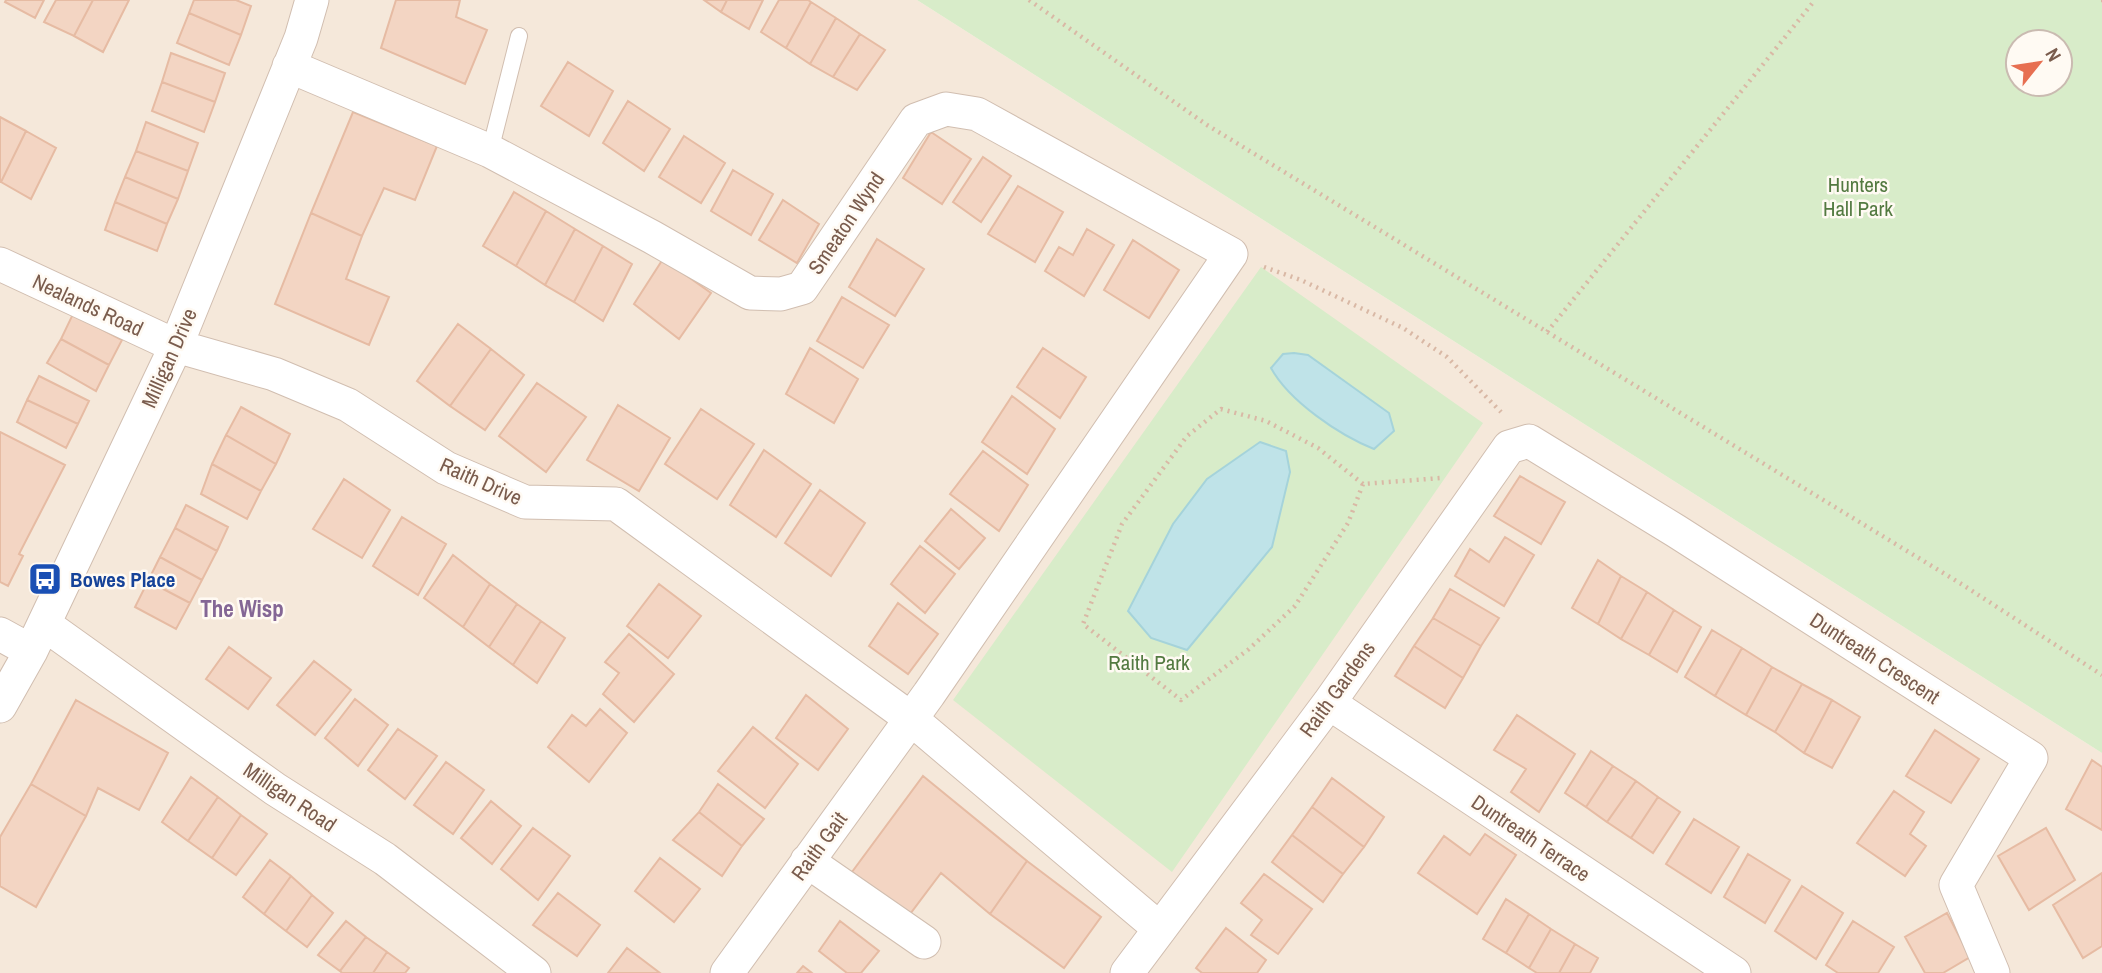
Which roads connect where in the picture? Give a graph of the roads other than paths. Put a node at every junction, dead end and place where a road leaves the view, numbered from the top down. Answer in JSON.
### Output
{"nodes":[{"id":1,"x":308,"y":1,"type":"edge"},
{"id":2,"x":519,"y":36,"type":"dead end"},
{"id":3,"x":289,"y":66,"type":"junction"},
{"id":4,"x":491,"y":151,"type":"junction"},
{"id":5,"x":0,"y":264,"type":"edge"},
{"id":6,"x":176,"y":346,"type":"junction"},
{"id":7,"x":1519,"y":444,"type":"joint"},
{"id":8,"x":0,"y":634,"type":"edge"},
{"id":9,"x":37,"y":638,"type":"junction"},
{"id":10,"x":1329,"y":703,"type":"junction"},
{"id":11,"x":0,"y":706,"type":"edge"},
{"id":12,"x":910,"y":718,"type":"junction"},
{"id":13,"x":807,"y":861,"type":"junction"},
{"id":14,"x":1160,"y":929,"type":"junction"},
{"id":15,"x":924,"y":942,"type":"dead end"},
{"id":16,"x":534,"y":973,"type":"edge"},
{"id":17,"x":727,"y":973,"type":"edge"},
{"id":18,"x":1127,"y":973,"type":"edge"},
{"id":19,"x":1734,"y":973,"type":"edge"},
{"id":20,"x":1993,"y":973,"type":"edge"}],
"edges":[{"from":1,"to":3,"type":"street","name":"Milligan Drive"},
{"from":2,"to":4,"type":"lane"},
{"from":3,"to":4,"type":"street","name":"Smeaton Wynd"},
{"from":3,"to":6,"type":"street","name":"Milligan Drive"},
{"from":4,"to":12,"type":"street","name":"Smeaton Wynd"},
{"from":5,"to":6,"type":"street","name":"Nealands Road"},
{"from":6,"to":9,"type":"street","name":"Milligan Drive"},
{"from":6,"to":12,"type":"street","name":"Raith Drive"},
{"from":7,"to":10,"type":"street","name":"Raith Gardens"},
{"from":7,"to":20,"type":"street","name":"Duntreath Crescent"},
{"from":8,"to":9,"type":"street"},
{"from":9,"to":11,"type":"street","name":"Milligan Drive"},
{"from":9,"to":16,"type":"street","name":"Milligan Road"},
{"from":10,"to":14,"type":"street","name":"Raith Gardens"},
{"from":10,"to":19,"type":"street","name":"Duntreath Terrace"},
{"from":12,"to":13,"type":"street","name":"Raith Gait"},
{"from":12,"to":14,"type":"street","name":"Raith Drive"},
{"from":13,"to":15,"type":"street"},
{"from":13,"to":17,"type":"street","name":"Raith Gait"},
{"from":14,"to":18,"type":"street"}]}
